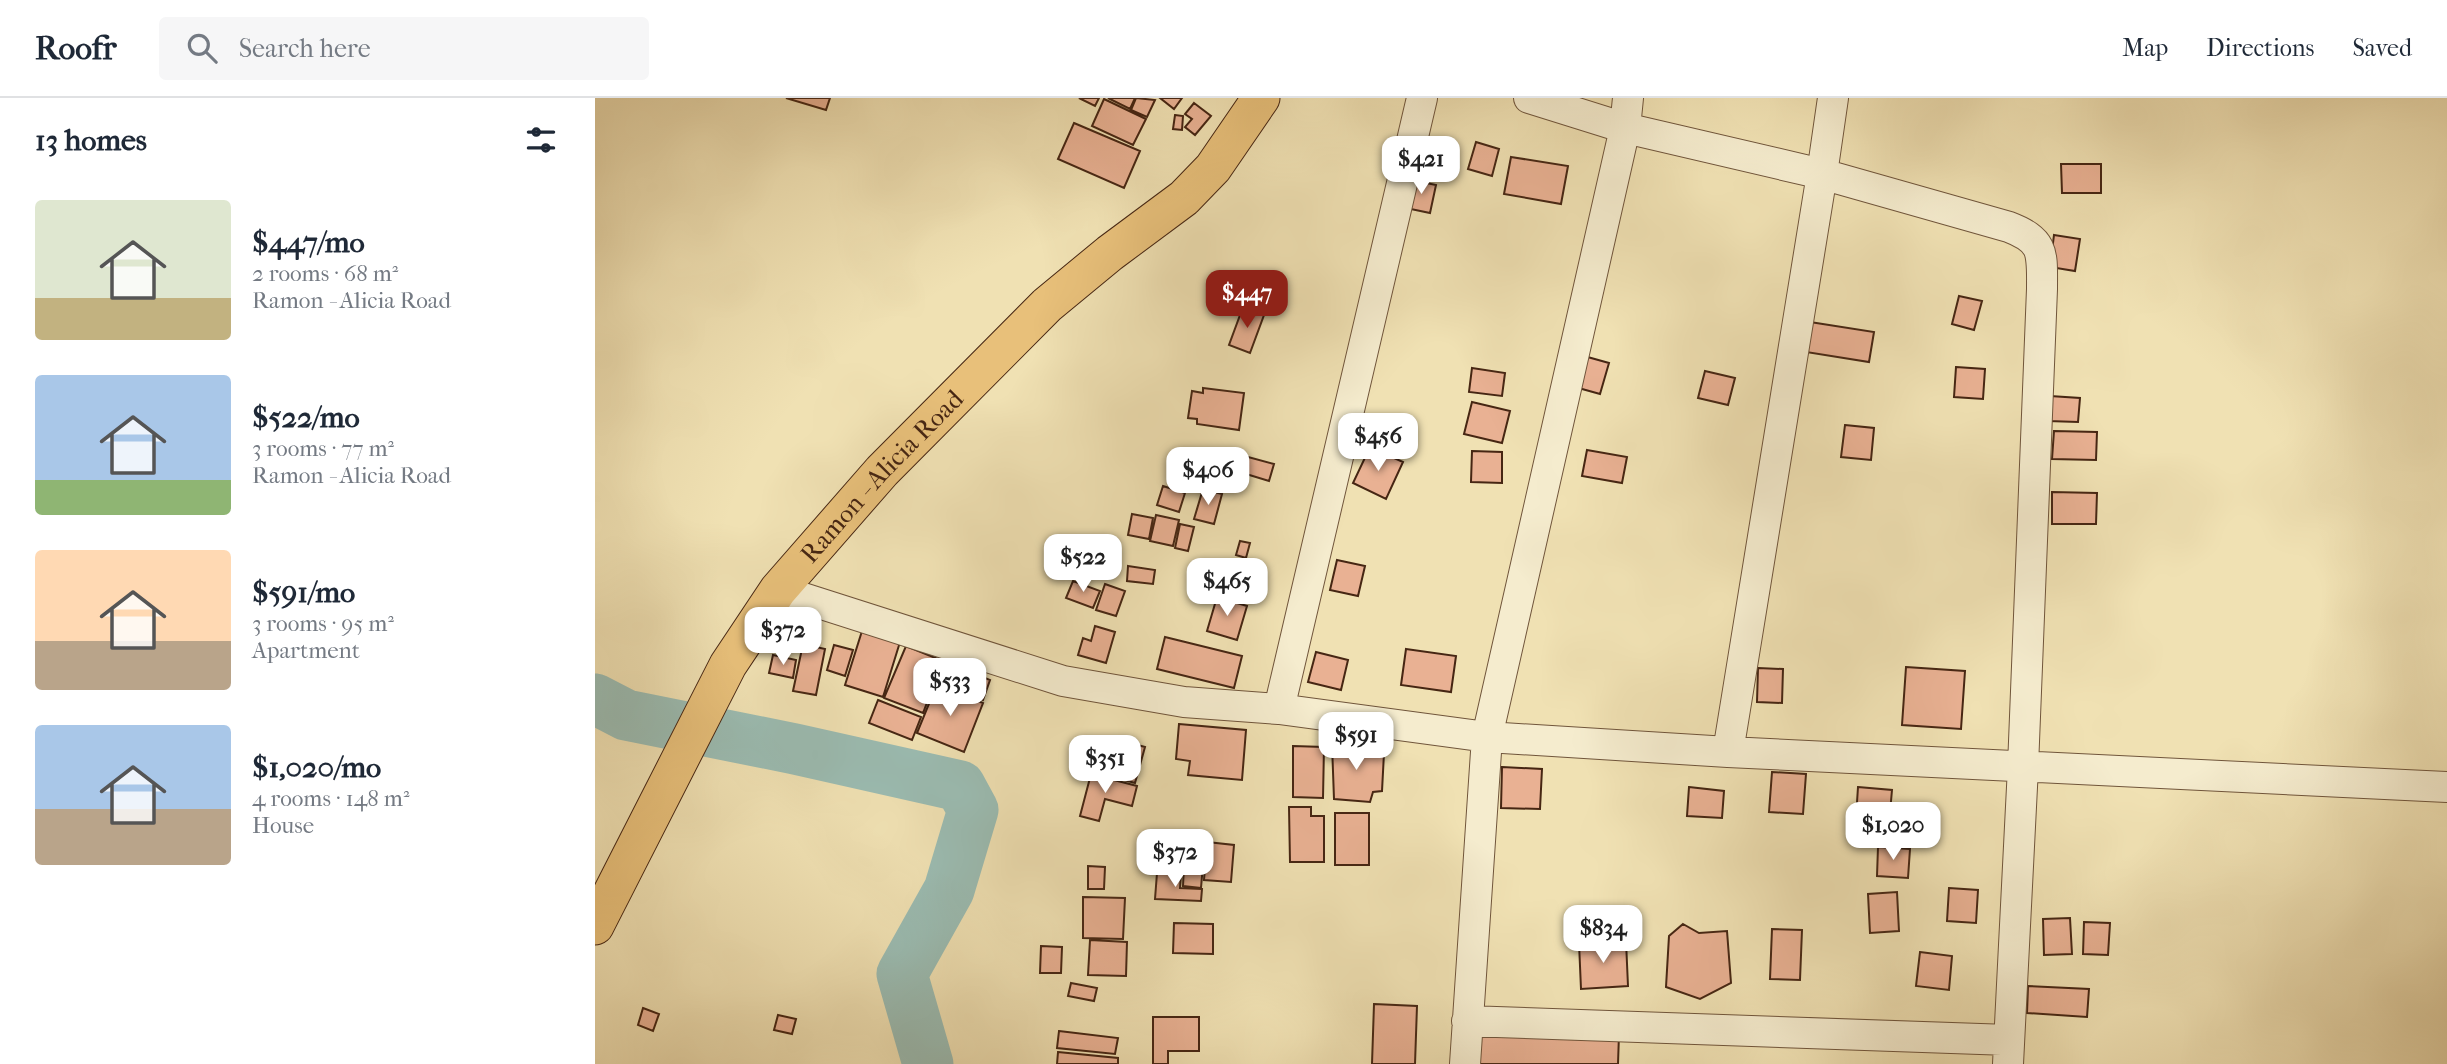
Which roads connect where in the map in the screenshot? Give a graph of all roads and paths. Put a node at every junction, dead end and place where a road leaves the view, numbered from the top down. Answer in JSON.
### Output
{"nodes":[{"id":1,"x":1261,"y":98,"type":"edge"},
{"id":2,"x":1422,"y":98,"type":"edge"},
{"id":3,"x":1529,"y":98,"type":"edge"},
{"id":4,"x":1628,"y":98,"type":"edge"},
{"id":5,"x":1833,"y":98,"type":"edge"},
{"id":6,"x":1625,"y":128,"type":"junction"},
{"id":7,"x":1822,"y":174,"type":"junction"},
{"id":8,"x":778,"y":590,"type":"junction"},
{"id":9,"x":1279,"y":709,"type":"junction"},
{"id":10,"x":1487,"y":737,"type":"junction"},
{"id":11,"x":1728,"y":752,"type":"junction"},
{"id":12,"x":2023,"y":767,"type":"junction"},
{"id":13,"x":2447,"y":787,"type":"edge"},
{"id":14,"x":595,"y":926,"type":"edge"},
{"id":15,"x":1468,"y":1021,"type":"junction"},
{"id":16,"x":2009,"y":1052,"type":"edge"},
{"id":17,"x":1465,"y":1064,"type":"edge"}],
"edges":[{"from":1,"to":8,"type":"main road","name":"Ramon - Alicia Road"},
{"from":2,"to":9,"type":"street"},
{"from":3,"to":6,"type":"street"},
{"from":4,"to":6,"type":"street"},
{"from":5,"to":7,"type":"street"},
{"from":6,"to":7,"type":"street"},
{"from":6,"to":10,"type":"street"},
{"from":7,"to":11,"type":"street"},
{"from":7,"to":12,"type":"street"},
{"from":8,"to":9,"type":"street"},
{"from":8,"to":14,"type":"main road","name":"Ramon - Alicia Road"},
{"from":9,"to":10,"type":"street"},
{"from":10,"to":11,"type":"street"},
{"from":10,"to":15,"type":"street"},
{"from":11,"to":12,"type":"street"},
{"from":12,"to":13,"type":"street"},
{"from":12,"to":16,"type":"street"},
{"from":15,"to":16,"type":"street"},
{"from":15,"to":17,"type":"street"}]}
